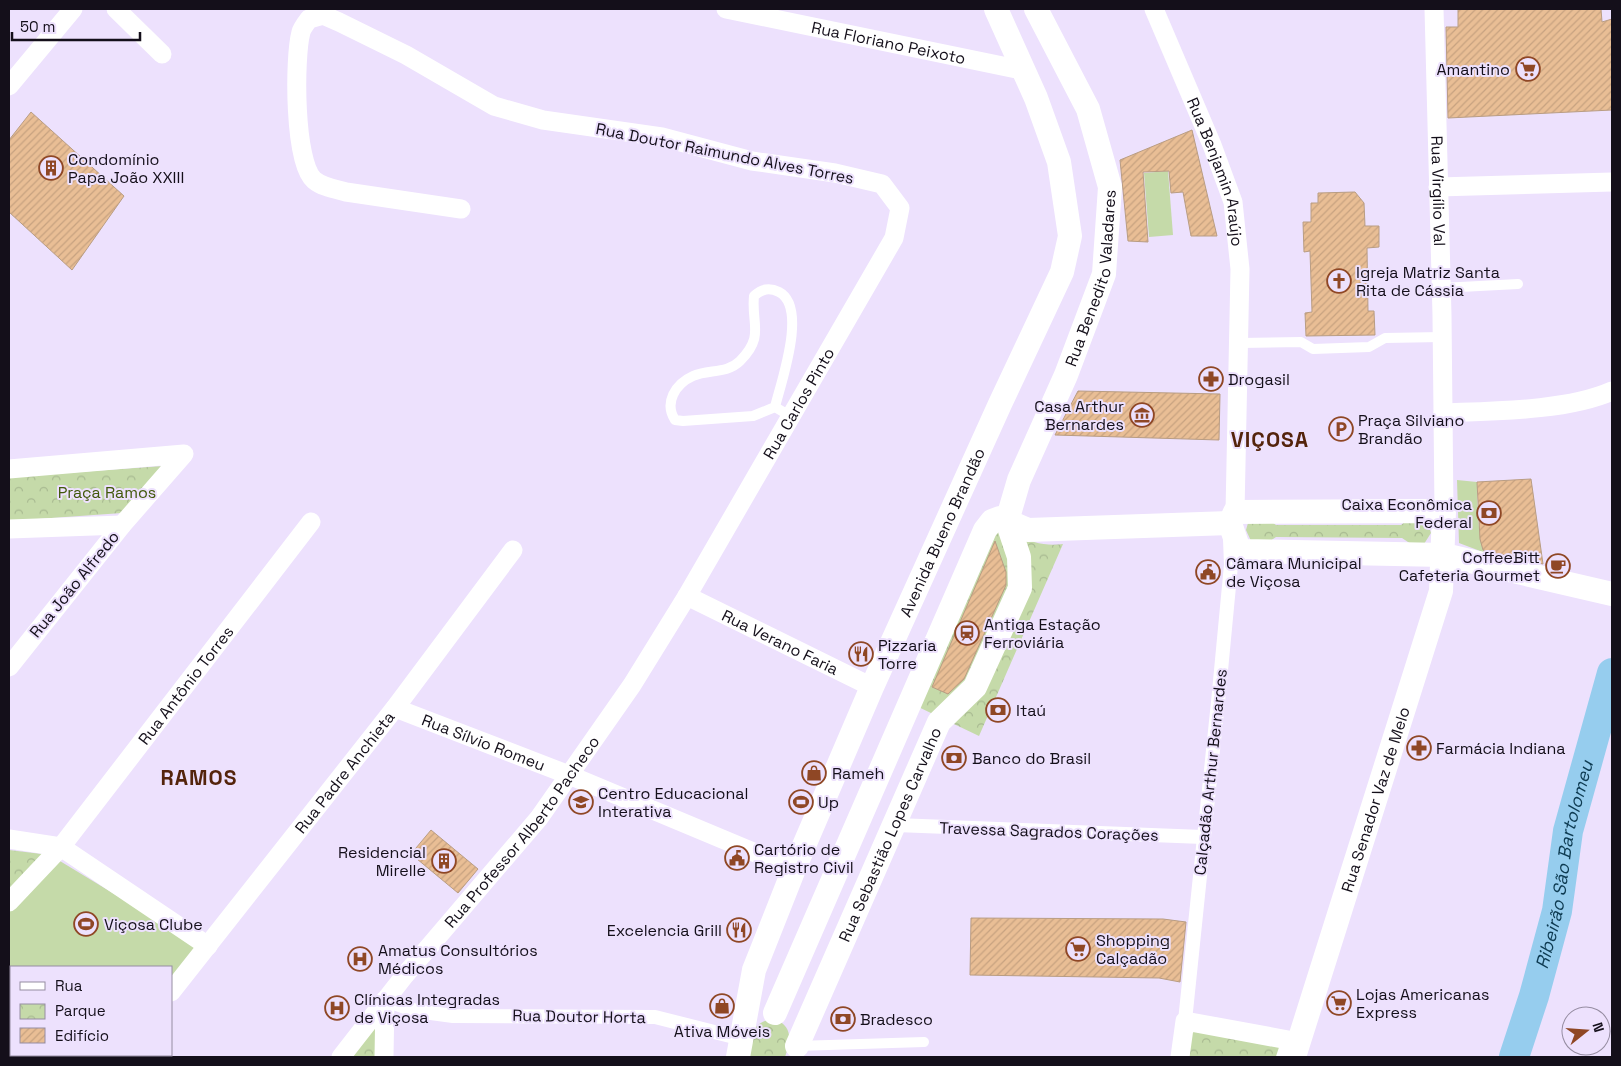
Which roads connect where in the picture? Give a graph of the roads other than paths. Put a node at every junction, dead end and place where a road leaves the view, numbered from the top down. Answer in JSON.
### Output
{"nodes":[{"id":1,"x":72,"y":9,"type":"edge"},
{"id":2,"x":116,"y":9,"type":"edge"},
{"id":3,"x":726,"y":9,"type":"edge"},
{"id":4,"x":996,"y":9,"type":"edge"},
{"id":5,"x":1036,"y":9,"type":"edge"},
{"id":6,"x":1154,"y":9,"type":"edge"},
{"id":7,"x":1434,"y":9,"type":"edge"},
{"id":8,"x":162,"y":54,"type":"dead end"},
{"id":9,"x":1022,"y":70,"type":"junction"},
{"id":10,"x":9,"y":86,"type":"edge"},
{"id":11,"x":1612,"y":182,"type":"edge"},
{"id":12,"x":1438,"y":187,"type":"junction"},
{"id":13,"x":900,"y":208,"type":"joint"},
{"id":14,"x":461,"y":209,"type":"dead end"},
{"id":15,"x":1518,"y":284,"type":"dead end"},
{"id":16,"x":1441,"y":288,"type":"junction"},
{"id":17,"x":1442,"y":336,"type":"junction"},
{"id":18,"x":1240,"y":343,"type":"junction"},
{"id":19,"x":1612,"y":391,"type":"edge"},
{"id":20,"x":782,"y":411,"type":"junction"},
{"id":21,"x":1443,"y":413,"type":"junction"},
{"id":22,"x":9,"y":469,"type":"edge"},
{"id":23,"x":1444,"y":511,"type":"junction"},
{"id":24,"x":1232,"y":518,"type":"junction"},
{"id":25,"x":1007,"y":520,"type":"junction"},
{"id":26,"x":311,"y":522,"type":"dead end"},
{"id":27,"x":122,"y":525,"type":"junction"},
{"id":28,"x":9,"y":529,"type":"edge"},
{"id":29,"x":513,"y":550,"type":"dead end"},
{"id":30,"x":1444,"y":555,"type":"junction"},
{"id":31,"x":1612,"y":594,"type":"edge"},
{"id":32,"x":687,"y":596,"type":"junction"},
{"id":33,"x":10,"y":664,"type":"edge"},
{"id":34,"x":872,"y":687,"type":"junction"},
{"id":35,"x":395,"y":708,"type":"junction"},
{"id":36,"x":569,"y":775,"type":"junction"},
{"id":37,"x":896,"y":824,"type":"junction"},
{"id":38,"x":1203,"y":837,"type":"junction"},
{"id":39,"x":9,"y":839,"type":"edge"},
{"id":40,"x":61,"y":847,"type":"junction"},
{"id":41,"x":794,"y":869,"type":"junction"},
{"id":42,"x":9,"y":902,"type":"edge"},
{"id":43,"x":208,"y":946,"type":"junction"},
{"id":44,"x":172,"y":991,"type":"edge"},
{"id":45,"x":385,"y":1000,"type":"junction"},
{"id":46,"x":775,"y":1013,"type":"junction"},
{"id":47,"x":1185,"y":1021,"type":"junction"},
{"id":48,"x":741,"y":1042,"type":"edge"},
{"id":49,"x":924,"y":1042,"type":"dead end"},
{"id":50,"x":1294,"y":1046,"type":"edge"},
{"id":51,"x":797,"y":1054,"type":"edge"},
{"id":52,"x":341,"y":1057,"type":"edge"},
{"id":53,"x":384,"y":1057,"type":"edge"},
{"id":54,"x":1180,"y":1057,"type":"edge"},
{"id":55,"x":1280,"y":1057,"type":"edge"}],
"edges":[{"from":1,"to":10,"type":"street"},
{"from":2,"to":8,"type":"street"},
{"from":3,"to":9,"type":"street","name":"Rua Floriano Peixoto"},
{"from":4,"to":9,"type":"street","name":"Avenida Bueno Brandão"},
{"from":5,"to":25,"type":"street","name":"Rua Benedito Valadares"},
{"from":6,"to":18,"type":"street","name":"Rua Benjamin Araújo"},
{"from":7,"to":12,"type":"street","name":"Rua Virgílio Val"},
{"from":9,"to":34,"type":"street","name":"Avenida Bueno Brandão"},
{"from":11,"to":12,"type":"street"},
{"from":12,"to":16,"type":"street","name":"Rua Virgílio Val"},
{"from":13,"to":14,"type":"street","name":"Rua Doutor Raimundo Alves Torres"},
{"from":13,"to":20,"type":"street","name":"Rua Carlos Pinto"},
{"from":15,"to":16,"type":"lane"},
{"from":16,"to":17,"type":"street","name":"Rua Virgílio Val"},
{"from":17,"to":18,"type":"lane"},
{"from":17,"to":21,"type":"street","name":"Rua Virgílio Val"},
{"from":18,"to":24,"type":"street","name":"Rua Benjamin Araújo"},
{"from":19,"to":21,"type":"street"},
{"from":20,"to":20,"type":"lane"},
{"from":20,"to":32,"type":"street","name":"Rua Carlos Pinto"},
{"from":21,"to":23,"type":"street","name":"Rua Virgílio Val"},
{"from":22,"to":27,"type":"street","name":"Rua João Alfredo"},
{"from":23,"to":24,"type":"street"},
{"from":23,"to":30,"type":"street","name":"Rua Virgílio Val"},
{"from":24,"to":25,"type":"street"},
{"from":24,"to":30,"type":"street"},
{"from":24,"to":38,"type":"street","name":"Calçadão Arthur Bernardes"},
{"from":25,"to":37,"type":"street","name":"Rua Sebastião Lopes Carvalho"},
{"from":25,"to":46,"type":"street"},
{"from":26,"to":40,"type":"street","name":"Rua Antônio Torres"},
{"from":27,"to":28,"type":"street"},
{"from":27,"to":33,"type":"street","name":"Rua João Alfredo"},
{"from":29,"to":35,"type":"street","name":"Rua Padre Anchieta"},
{"from":30,"to":31,"type":"street"},
{"from":30,"to":50,"type":"street","name":"Rua Senador Vaz de Melo"},
{"from":32,"to":34,"type":"street","name":"Rua Verano Faria"},
{"from":32,"to":36,"type":"street","name":"Rua Professor Alberto Pacheco"},
{"from":34,"to":41,"type":"street","name":"Avenida Bueno Brandão"},
{"from":35,"to":36,"type":"street","name":"Rua Sílvio Romeu"},
{"from":35,"to":43,"type":"street","name":"Rua Padre Anchieta"},
{"from":36,"to":41,"type":"street","name":"Rua Sílvio Romeu"},
{"from":36,"to":45,"type":"street","name":"Rua Professor Alberto Pacheco"},
{"from":37,"to":38,"type":"street","name":"Travessa Sagrados Corações"},
{"from":37,"to":51,"type":"street","name":"Rua Sebastião Lopes Carvalho"},
{"from":38,"to":47,"type":"street","name":"Calçadão Arthur Bernardes"},
{"from":39,"to":40,"type":"street"},
{"from":40,"to":42,"type":"street","name":"Rua Antônio Torres"},
{"from":40,"to":43,"type":"street"},
{"from":41,"to":48,"type":"street","name":"Avenida Bueno Brandão"},
{"from":43,"to":44,"type":"street","name":"Rua Padre Anchieta"},
{"from":45,"to":48,"type":"street","name":"Rua Doutor Horta"},
{"from":45,"to":52,"type":"street","name":"Rua Professor Alberto Pacheco"},
{"from":45,"to":53,"type":"street"},
{"from":46,"to":48,"type":"street"},
{"from":46,"to":51,"type":"street"},
{"from":47,"to":50,"type":"street"},
{"from":47,"to":54,"type":"street"},
{"from":49,"to":51,"type":"lane"},
{"from":50,"to":55,"type":"lane"}]}
